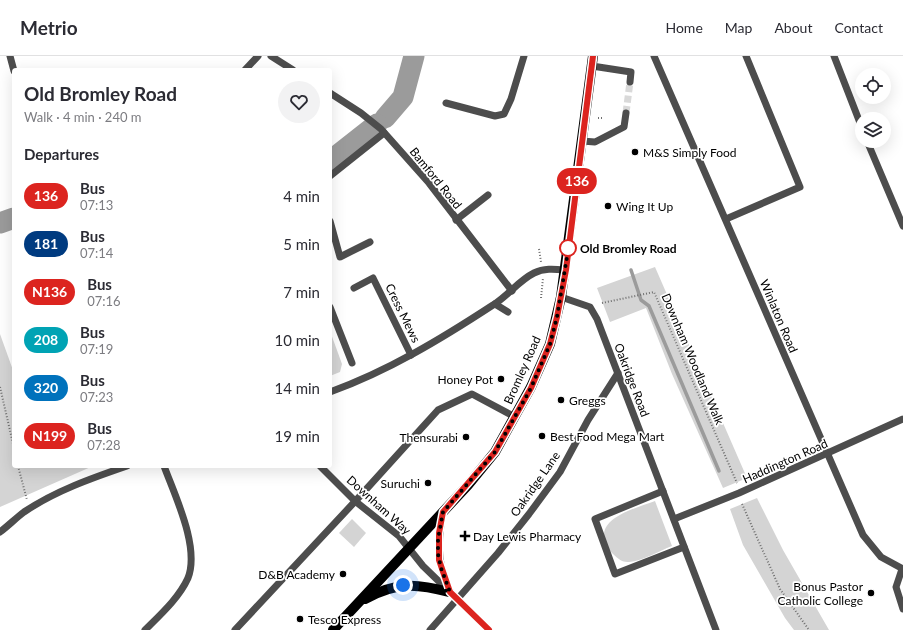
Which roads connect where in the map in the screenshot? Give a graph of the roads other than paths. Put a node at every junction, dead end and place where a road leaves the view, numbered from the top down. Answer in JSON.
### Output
{"nodes":[{"id":1,"x":10,"y":56,"type":"edge"},
{"id":2,"x":258,"y":56,"type":"edge"},
{"id":3,"x":271,"y":56,"type":"edge"},
{"id":4,"x":524,"y":56,"type":"edge"},
{"id":5,"x":654,"y":56,"type":"edge"},
{"id":6,"x":746,"y":56,"type":"edge"},
{"id":7,"x":834,"y":56,"type":"edge"},
{"id":8,"x":593,"y":61,"type":"edge"},
{"id":9,"x":13,"y":68,"type":"edge"},
{"id":10,"x":247,"y":68,"type":"edge"},
{"id":11,"x":290,"y":68,"type":"edge"},
{"id":12,"x":630,"y":82,"type":"tunnel mouth"},
{"id":13,"x":332,"y":94,"type":"edge"},
{"id":14,"x":446,"y":104,"type":"dead end"},
{"id":15,"x":856,"y":112,"type":"edge"},
{"id":16,"x":626,"y":113,"type":"tunnel mouth"},
{"id":17,"x":383,"y":131,"type":"junction"},
{"id":18,"x":582,"y":141,"type":"junction"},
{"id":19,"x":870,"y":148,"type":"edge"},
{"id":20,"x":332,"y":174,"type":"edge"},
{"id":21,"x":488,"y":195,"type":"dead end"},
{"id":22,"x":726,"y":219,"type":"junction"},
{"id":23,"x":456,"y":220,"type":"junction"},
{"id":24,"x":903,"y":226,"type":"edge"},
{"id":25,"x":332,"y":228,"type":"edge"},
{"id":26,"x":370,"y":242,"type":"dead end"},
{"id":27,"x":566,"y":270,"type":"junction"},
{"id":28,"x":354,"y":288,"type":"dead end"},
{"id":29,"x":512,"y":291,"type":"junction"},
{"id":30,"x":561,"y":297,"type":"junction"},
{"id":31,"x":495,"y":304,"type":"junction"},
{"id":32,"x":332,"y":312,"type":"edge"},
{"id":33,"x":508,"y":312,"type":"dead end"},
{"id":34,"x":411,"y":356,"type":"junction"},
{"id":35,"x":352,"y":363,"type":"dead end"},
{"id":36,"x":618,"y":373,"type":"junction"},
{"id":37,"x":332,"y":391,"type":"edge"},
{"id":38,"x":515,"y":417,"type":"junction"},
{"id":39,"x":903,"y":419,"type":"edge"},
{"id":40,"x":828,"y":454,"type":"junction"},
{"id":41,"x":121,"y":468,"type":"edge"},
{"id":42,"x":165,"y":468,"type":"edge"},
{"id":43,"x":322,"y":468,"type":"edge"},
{"id":44,"x":663,"y":491,"type":"junction"},
{"id":45,"x":355,"y":501,"type":"junction"},
{"id":46,"x":443,"y":512,"type":"junction"},
{"id":47,"x":674,"y":519,"type":"junction"},
{"id":48,"x":0,"y":532,"type":"edge"},
{"id":49,"x":684,"y":547,"type":"junction"},
{"id":50,"x":410,"y":548,"type":"junction"},
{"id":51,"x":903,"y":569,"type":"edge"},
{"id":52,"x":450,"y":592,"type":"junction"},
{"id":53,"x":458,"y":599,"type":"junction"},
{"id":54,"x":357,"y":604,"type":"junction"},
{"id":55,"x":903,"y":609,"type":"edge"},
{"id":56,"x":145,"y":630,"type":"edge"},
{"id":57,"x":235,"y":630,"type":"edge"},
{"id":58,"x":333,"y":630,"type":"edge"},
{"id":59,"x":430,"y":630,"type":"edge"},
{"id":60,"x":489,"y":630,"type":"edge"},
{"id":61,"x":716,"y":630,"type":"edge"}],
"edges":[{"from":1,"to":9,"type":"street"},
{"from":2,"to":10,"type":"street"},
{"from":3,"to":11,"type":"street"},
{"from":4,"to":14,"type":"street"},
{"from":5,"to":22,"type":"street","name":"Winlaton Road"},
{"from":6,"to":22,"type":"street"},
{"from":7,"to":15,"type":"street"},
{"from":8,"to":12,"type":"street"},
{"from":8,"to":18,"type":"main road","name":"Bromley Road"},
{"from":13,"to":17,"type":"street","name":"Bamford Road"},
{"from":16,"to":18,"type":"street"},
{"from":17,"to":20,"type":"street"},
{"from":17,"to":23,"type":"street","name":"Bamford Road"},
{"from":18,"to":27,"type":"main road","name":"Bromley Road"},
{"from":19,"to":24,"type":"street"},
{"from":21,"to":23,"type":"street"},
{"from":22,"to":40,"type":"street","name":"Winlaton Road"},
{"from":23,"to":29,"type":"street","name":"Bamford Road"},
{"from":25,"to":26,"type":"street"},
{"from":27,"to":29,"type":"street"},
{"from":27,"to":30,"type":"main road","name":"Bromley Road"},
{"from":28,"to":34,"type":"street","name":"Cress Mews"},
{"from":29,"to":31,"type":"street"},
{"from":30,"to":36,"type":"street","name":"Oakridge Road"},
{"from":30,"to":38,"type":"main road","name":"Bromley Road"},
{"from":31,"to":33,"type":"street"},
{"from":31,"to":34,"type":"street"},
{"from":32,"to":35,"type":"street"},
{"from":34,"to":37,"type":"street"},
{"from":36,"to":44,"type":"street","name":"Oakridge Road"},
{"from":36,"to":53,"type":"street","name":"Oakridge Lane"},
{"from":38,"to":45,"type":"street"},
{"from":38,"to":46,"type":"main road","name":"Bromley Road"},
{"from":39,"to":40,"type":"street","name":"Haddington Road"},
{"from":40,"to":47,"type":"street","name":"Haddington Road"},
{"from":40,"to":51,"type":"street","name":"Winlaton Road"},
{"from":41,"to":48,"type":"street"},
{"from":42,"to":56,"type":"street"},
{"from":43,"to":45,"type":"street","name":"Downham Way"},
{"from":44,"to":47,"type":"street","name":"Oakridge Road"},
{"from":44,"to":49,"type":"street"},
{"from":45,"to":50,"type":"street","name":"Downham Way"},
{"from":45,"to":57,"type":"street"},
{"from":46,"to":50,"type":"main road","name":"Bromley Road"},
{"from":46,"to":52,"type":"street"},
{"from":47,"to":49,"type":"street","name":"Oakridge Road"},
{"from":49,"to":61,"type":"street","name":"Oakridge Road"},
{"from":50,"to":52,"type":"street","name":"Downham Way"},
{"from":50,"to":54,"type":"main road","name":"Bromley Road"},
{"from":51,"to":55,"type":"street"},
{"from":52,"to":53,"type":"street","name":"Downham Way"},
{"from":52,"to":54,"type":"main road"},
{"from":53,"to":59,"type":"street","name":"Oakridge Lane"},
{"from":53,"to":60,"type":"street","name":"Downham Way"},
{"from":54,"to":58,"type":"main road","name":"Bromley Road"}]}
